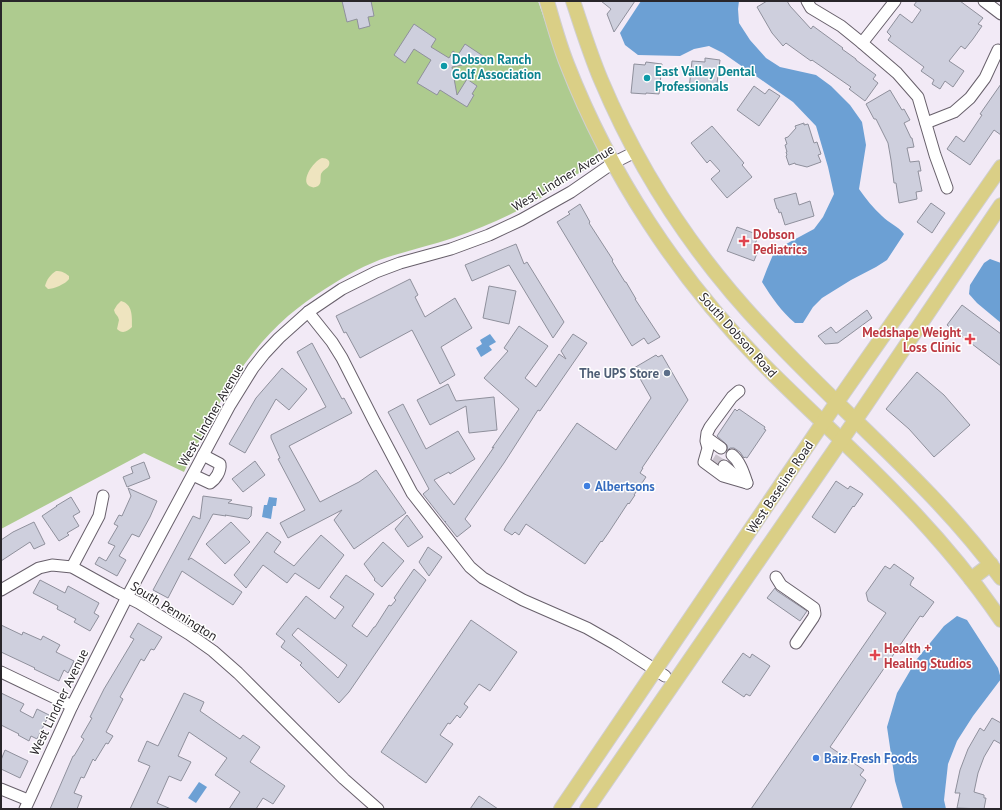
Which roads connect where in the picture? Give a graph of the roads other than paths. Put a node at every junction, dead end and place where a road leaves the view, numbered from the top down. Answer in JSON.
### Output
{"nodes":[{"id":1,"x":547,"y":1,"type":"edge"},
{"id":2,"x":573,"y":1,"type":"edge"},
{"id":3,"x":807,"y":1,"type":"edge"},
{"id":4,"x":895,"y":1,"type":"edge"},
{"id":5,"x":984,"y":1,"type":"edge"},
{"id":6,"x":1001,"y":14,"type":"edge"},
{"id":7,"x":862,"y":43,"type":"junction"},
{"id":8,"x":998,"y":50,"type":"dead end"},
{"id":9,"x":926,"y":123,"type":"junction"},
{"id":10,"x":635,"y":152,"type":"junction"},
{"id":11,"x":613,"y":163,"type":"junction"},
{"id":12,"x":1001,"y":167,"type":"edge"},
{"id":13,"x":947,"y":188,"type":"dead end"},
{"id":14,"x":1001,"y":205,"type":"edge"},
{"id":15,"x":308,"y":312,"type":"junction"},
{"id":16,"x":739,"y":391,"type":"dead end"},
{"id":17,"x":837,"y":402,"type":"junction"},
{"id":18,"x":856,"y":420,"type":"junction"},
{"id":19,"x":823,"y":423,"type":"junction"},
{"id":20,"x":841,"y":441,"type":"junction"},
{"id":21,"x":203,"y":455,"type":"junction"},
{"id":22,"x":728,"y":461,"type":"tunnel mouth"},
{"id":23,"x":193,"y":475,"type":"junction"},
{"id":24,"x":103,"y":496,"type":"dead end"},
{"id":25,"x":991,"y":564,"type":"junction"},
{"id":26,"x":72,"y":567,"type":"junction"},
{"id":27,"x":776,"y":577,"type":"dead end"},
{"id":28,"x":1001,"y":578,"type":"edge"},
{"id":29,"x":971,"y":579,"type":"junction"},
{"id":30,"x":1,"y":590,"type":"edge"},
{"id":31,"x":127,"y":597,"type":"junction"},
{"id":32,"x":1001,"y":620,"type":"edge"},
{"id":33,"x":796,"y":643,"type":"dead end"},
{"id":34,"x":1,"y":672,"type":"edge"},
{"id":35,"x":660,"y":673,"type":"junction"},
{"id":36,"x":72,"y":706,"type":"junction"},
{"id":37,"x":1,"y":789,"type":"edge"},
{"id":38,"x":26,"y":805,"type":"edge"},
{"id":39,"x":378,"y":809,"type":"edge"},
{"id":40,"x":561,"y":809,"type":"edge"},
{"id":41,"x":587,"y":809,"type":"edge"}],
"edges":[{"from":1,"to":11,"type":"main road","name":"South Dobson Road"},
{"from":2,"to":10,"type":"main road","name":"South Dobson Road"},
{"from":3,"to":7,"type":"street"},
{"from":4,"to":7,"type":"street"},
{"from":5,"to":6,"type":"street"},
{"from":7,"to":9,"type":"street"},
{"from":8,"to":9,"type":"street"},
{"from":9,"to":13,"type":"street"},
{"from":10,"to":11,"type":"street","name":"West Lindner Avenue"},
{"from":10,"to":17,"type":"main road","name":"South Dobson Road"},
{"from":11,"to":15,"type":"street","name":"West Lindner Avenue"},
{"from":11,"to":19,"type":"main road","name":"South Dobson Road"},
{"from":12,"to":17,"type":"main road","name":"West Baseline Road"},
{"from":14,"to":18,"type":"main road","name":"West Baseline Road"},
{"from":15,"to":21,"type":"street","name":"West Lindner Avenue"},
{"from":15,"to":35,"type":"street"},
{"from":16,"to":22,"type":"street"},
{"from":17,"to":18,"type":"main road","name":"South Dobson Road"},
{"from":17,"to":19,"type":"main road","name":"West Baseline Road"},
{"from":18,"to":20,"type":"main road","name":"West Baseline Road"},
{"from":18,"to":25,"type":"main road","name":"South Dobson Road"},
{"from":19,"to":20,"type":"main road","name":"South Dobson Road"},
{"from":19,"to":35,"type":"main road","name":"West Baseline Road"},
{"from":20,"to":29,"type":"main road","name":"South Dobson Road"},
{"from":20,"to":41,"type":"main road","name":"West Baseline Road"},
{"from":21,"to":23,"type":"street","name":"West Lindner Avenue"},
{"from":21,"to":23,"type":"street"},
{"from":23,"to":31,"type":"street","name":"West Lindner Avenue"},
{"from":24,"to":26,"type":"street"},
{"from":25,"to":28,"type":"main road","name":"South Dobson Road"},
{"from":25,"to":29,"type":"main road"},
{"from":26,"to":30,"type":"street","name":"South Pennington"},
{"from":26,"to":31,"type":"street","name":"South Pennington"},
{"from":27,"to":33,"type":"street"},
{"from":29,"to":32,"type":"main road","name":"South Dobson Road"},
{"from":31,"to":36,"type":"street","name":"West Lindner Avenue"},
{"from":31,"to":39,"type":"street","name":"South Pennington"},
{"from":34,"to":36,"type":"street"},
{"from":35,"to":40,"type":"main road","name":"West Baseline Road"},
{"from":36,"to":38,"type":"street","name":"West Lindner Avenue"},
{"from":37,"to":38,"type":"street"}]}
